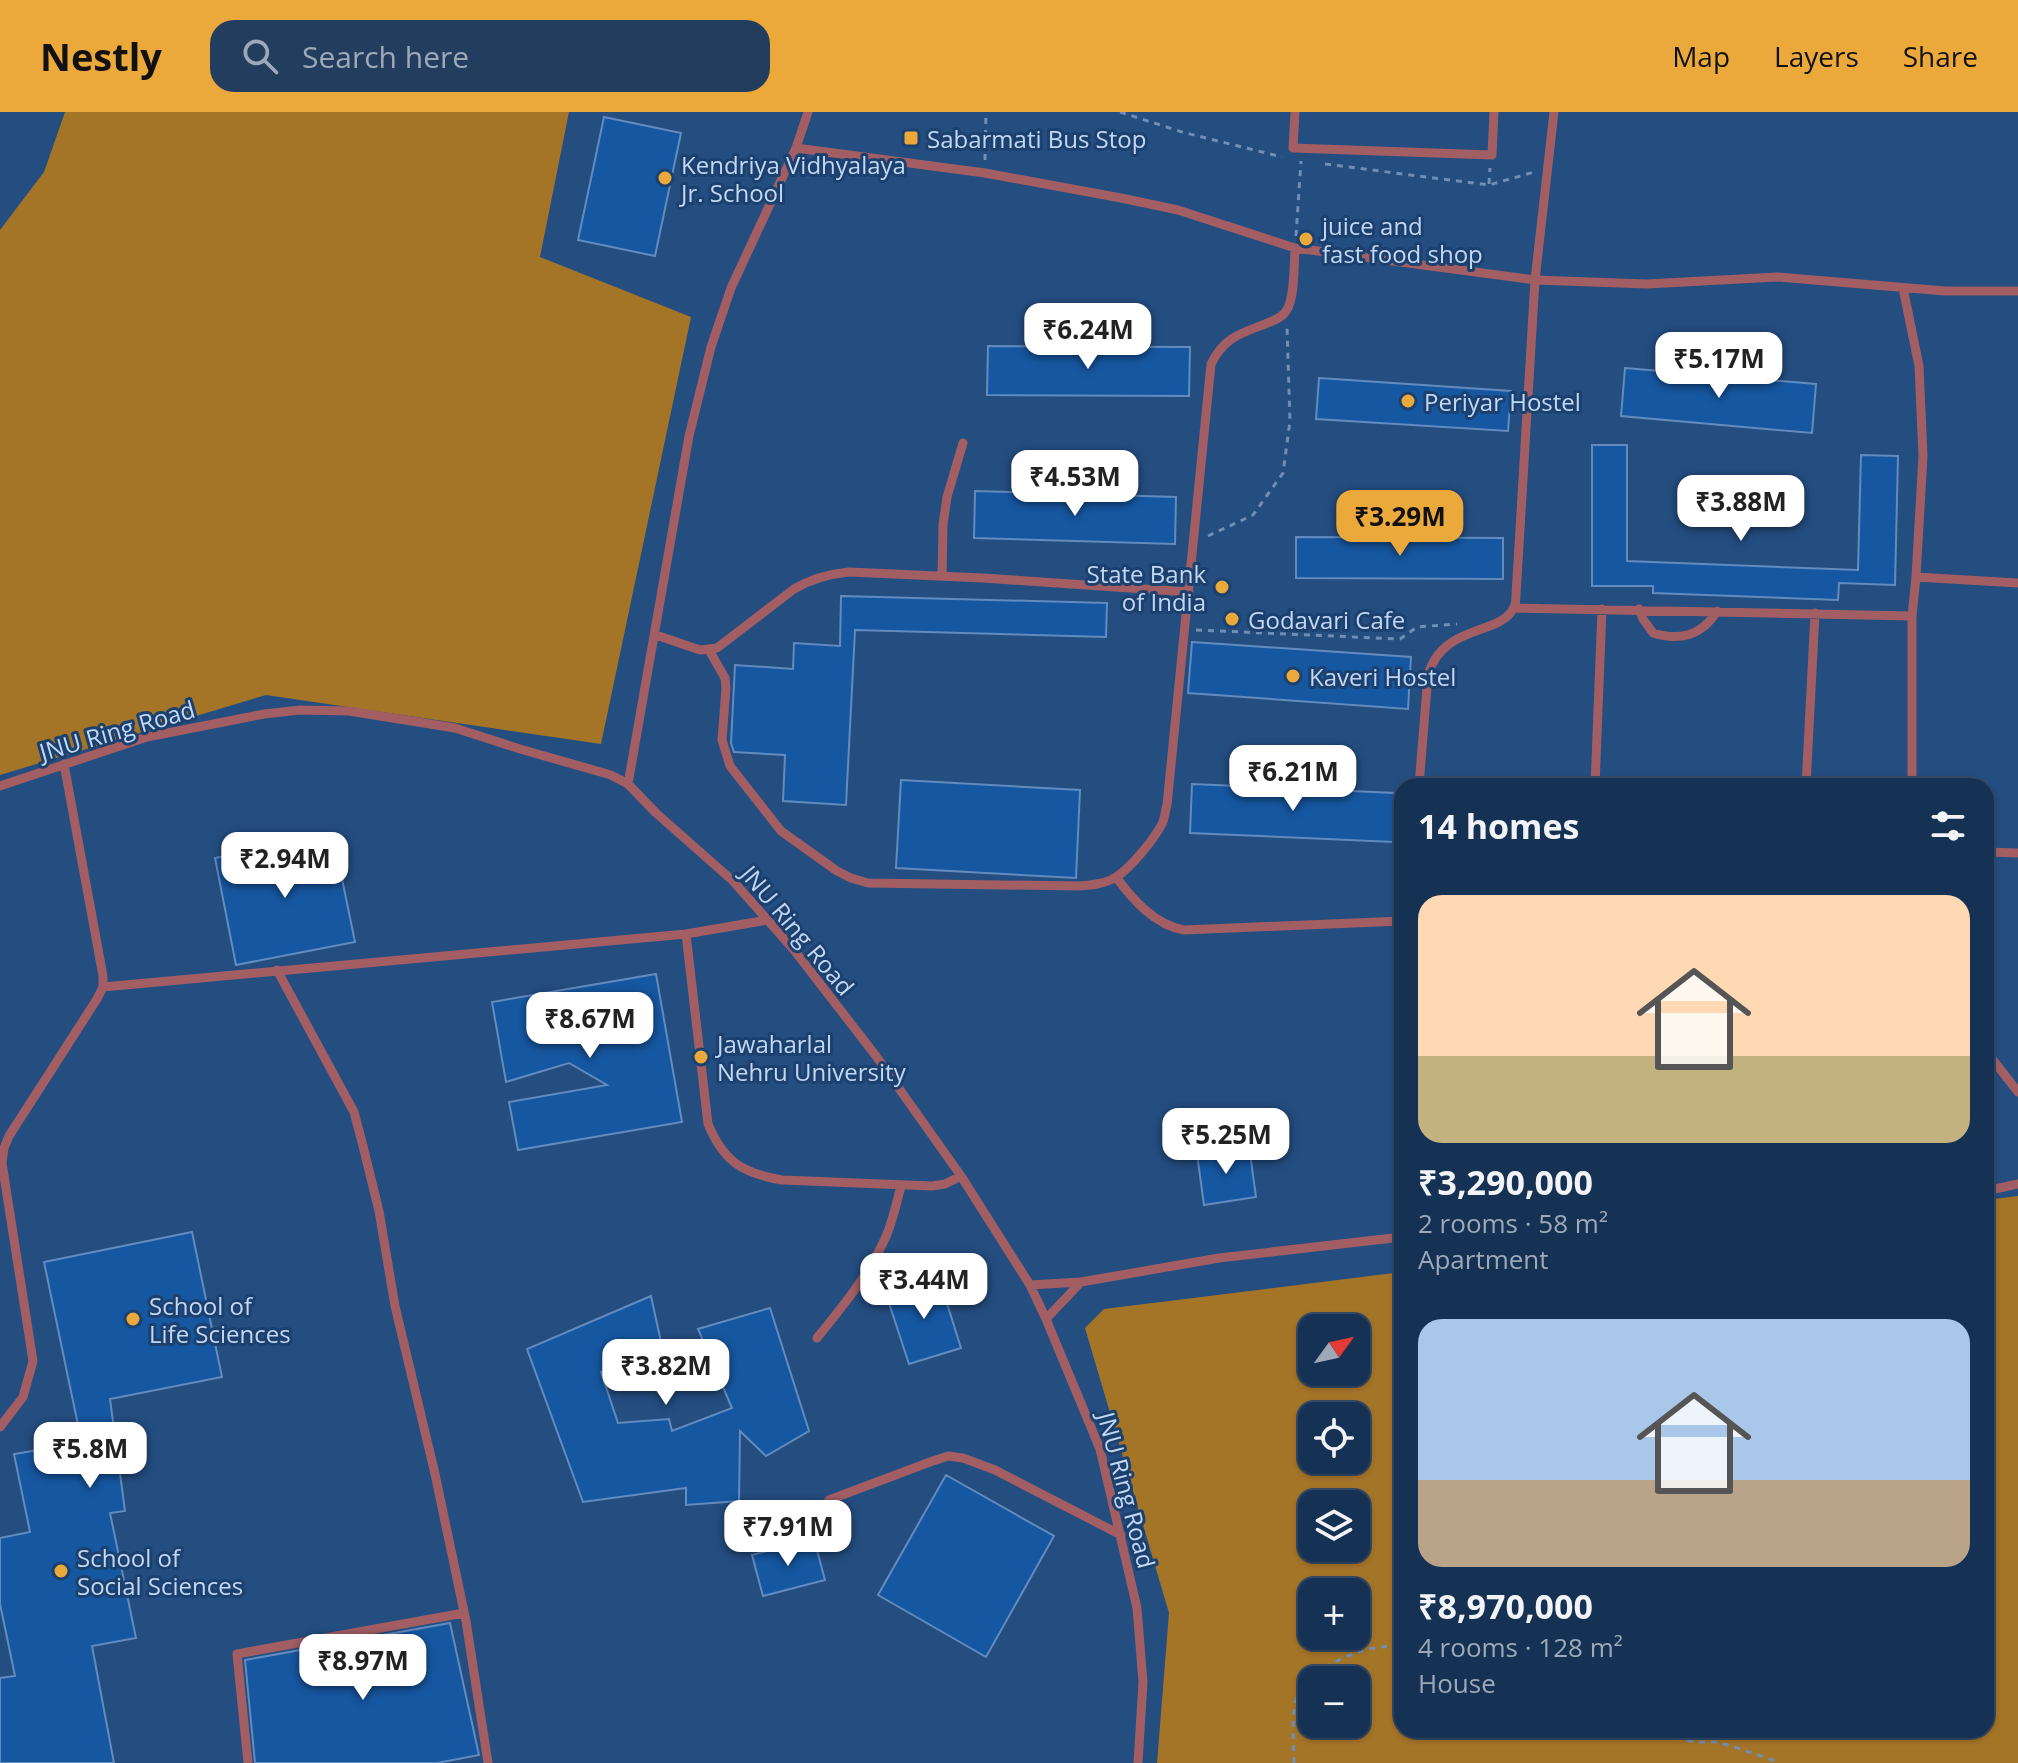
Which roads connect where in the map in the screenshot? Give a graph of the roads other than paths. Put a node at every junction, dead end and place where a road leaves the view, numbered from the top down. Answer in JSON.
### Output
{"nodes":[{"id":1,"x":808,"y":112,"type":"edge"},
{"id":2,"x":1295,"y":112,"type":"edge"},
{"id":3,"x":1494,"y":112,"type":"edge"},
{"id":4,"x":1554,"y":112,"type":"edge"},
{"id":5,"x":796,"y":148,"type":"junction"},
{"id":6,"x":1295,"y":248,"type":"junction"},
{"id":7,"x":1535,"y":280,"type":"junction"},
{"id":8,"x":1903,"y":288,"type":"junction"},
{"id":9,"x":2018,"y":291,"type":"edge"},
{"id":10,"x":963,"y":443,"type":"dead end"},
{"id":11,"x":942,"y":576,"type":"junction"},
{"id":12,"x":1916,"y":577,"type":"junction"},
{"id":13,"x":2018,"y":583,"type":"edge"},
{"id":14,"x":1189,"y":592,"type":"junction"},
{"id":15,"x":1514,"y":608,"type":"junction"},
{"id":16,"x":1602,"y":609,"type":"junction"},
{"id":17,"x":1639,"y":609,"type":"junction"},
{"id":18,"x":1717,"y":611,"type":"junction"},
{"id":19,"x":1815,"y":613,"type":"junction"},
{"id":20,"x":1912,"y":616,"type":"junction"},
{"id":21,"x":656,"y":635,"type":"junction"},
{"id":22,"x":709,"y":650,"type":"junction"},
{"id":23,"x":64,"y":764,"type":"junction"},
{"id":24,"x":1420,"y":778,"type":"edge"},
{"id":25,"x":1595,"y":778,"type":"edge"},
{"id":26,"x":1806,"y":778,"type":"edge"},
{"id":27,"x":1912,"y":778,"type":"edge"},
{"id":28,"x":628,"y":784,"type":"junction"},
{"id":29,"x":0,"y":786,"type":"edge"},
{"id":30,"x":1994,"y":852,"type":"edge"},
{"id":31,"x":2018,"y":853,"type":"edge"},
{"id":32,"x":1116,"y":877,"type":"junction"},
{"id":33,"x":768,"y":920,"type":"junction"},
{"id":34,"x":1394,"y":921,"type":"edge"},
{"id":35,"x":686,"y":934,"type":"junction"},
{"id":36,"x":277,"y":970,"type":"junction"},
{"id":37,"x":103,"y":987,"type":"junction"},
{"id":38,"x":1994,"y":1061,"type":"edge"},
{"id":39,"x":2018,"y":1092,"type":"edge"},
{"id":40,"x":2,"y":1147,"type":"edge"},
{"id":41,"x":961,"y":1176,"type":"junction"},
{"id":42,"x":2018,"y":1184,"type":"edge"},
{"id":43,"x":901,"y":1186,"type":"junction"},
{"id":44,"x":1994,"y":1189,"type":"edge"},
{"id":45,"x":1394,"y":1238,"type":"edge"},
{"id":46,"x":1081,"y":1282,"type":"junction"},
{"id":47,"x":1030,"y":1285,"type":"junction"},
{"id":48,"x":1046,"y":1319,"type":"junction"},
{"id":49,"x":817,"y":1338,"type":"dead end"},
{"id":50,"x":0,"y":1427,"type":"edge"},
{"id":51,"x":829,"y":1500,"type":"dead end"},
{"id":52,"x":1121,"y":1535,"type":"junction"},
{"id":53,"x":464,"y":1613,"type":"junction"},
{"id":54,"x":248,"y":1763,"type":"edge"},
{"id":55,"x":488,"y":1763,"type":"edge"},
{"id":56,"x":1138,"y":1763,"type":"edge"}],
"edges":[{"from":1,"to":5,"type":"lane"},
{"from":2,"to":3,"type":"lane"},
{"from":4,"to":7,"type":"lane"},
{"from":5,"to":6,"type":"lane"},
{"from":5,"to":21,"type":"lane"},
{"from":6,"to":7,"type":"lane"},
{"from":6,"to":14,"type":"lane"},
{"from":7,"to":8,"type":"lane"},
{"from":7,"to":15,"type":"lane"},
{"from":8,"to":9,"type":"lane"},
{"from":8,"to":12,"type":"lane"},
{"from":10,"to":11,"type":"lane"},
{"from":11,"to":14,"type":"lane"},
{"from":11,"to":22,"type":"lane"},
{"from":12,"to":13,"type":"lane"},
{"from":12,"to":20,"type":"lane"},
{"from":14,"to":32,"type":"lane"},
{"from":15,"to":16,"type":"lane"},
{"from":15,"to":24,"type":"lane"},
{"from":16,"to":17,"type":"lane"},
{"from":16,"to":25,"type":"lane"},
{"from":17,"to":18,"type":"lane"},
{"from":17,"to":18,"type":"lane"},
{"from":18,"to":19,"type":"lane"},
{"from":19,"to":20,"type":"lane"},
{"from":19,"to":26,"type":"lane"},
{"from":20,"to":27,"type":"lane"},
{"from":21,"to":22,"type":"lane"},
{"from":21,"to":28,"type":"lane"},
{"from":22,"to":32,"type":"lane"},
{"from":23,"to":28,"type":"lane","name":"JNU Ring Road"},
{"from":23,"to":29,"type":"lane","name":"JNU Ring Road"},
{"from":23,"to":37,"type":"lane"},
{"from":28,"to":33,"type":"lane","name":"JNU Ring Road"},
{"from":30,"to":31,"type":"lane"},
{"from":32,"to":34,"type":"lane"},
{"from":33,"to":35,"type":"lane"},
{"from":33,"to":41,"type":"lane","name":"JNU Ring Road"},
{"from":35,"to":36,"type":"lane"},
{"from":35,"to":43,"type":"lane"},
{"from":36,"to":37,"type":"lane"},
{"from":36,"to":53,"type":"lane"},
{"from":37,"to":40,"type":"lane"},
{"from":38,"to":39,"type":"lane"},
{"from":40,"to":50,"type":"lane"},
{"from":41,"to":43,"type":"lane"},
{"from":41,"to":47,"type":"lane","name":"JNU Ring Road"},
{"from":42,"to":44,"type":"lane"},
{"from":43,"to":49,"type":"lane"},
{"from":45,"to":46,"type":"lane"},
{"from":46,"to":47,"type":"lane"},
{"from":46,"to":48,"type":"lane"},
{"from":47,"to":48,"type":"lane","name":"JNU Ring Road"},
{"from":48,"to":52,"type":"lane","name":"JNU Ring Road"},
{"from":51,"to":52,"type":"lane"},
{"from":52,"to":56,"type":"lane","name":"JNU Ring Road"},
{"from":53,"to":54,"type":"lane"},
{"from":53,"to":55,"type":"lane"}]}
